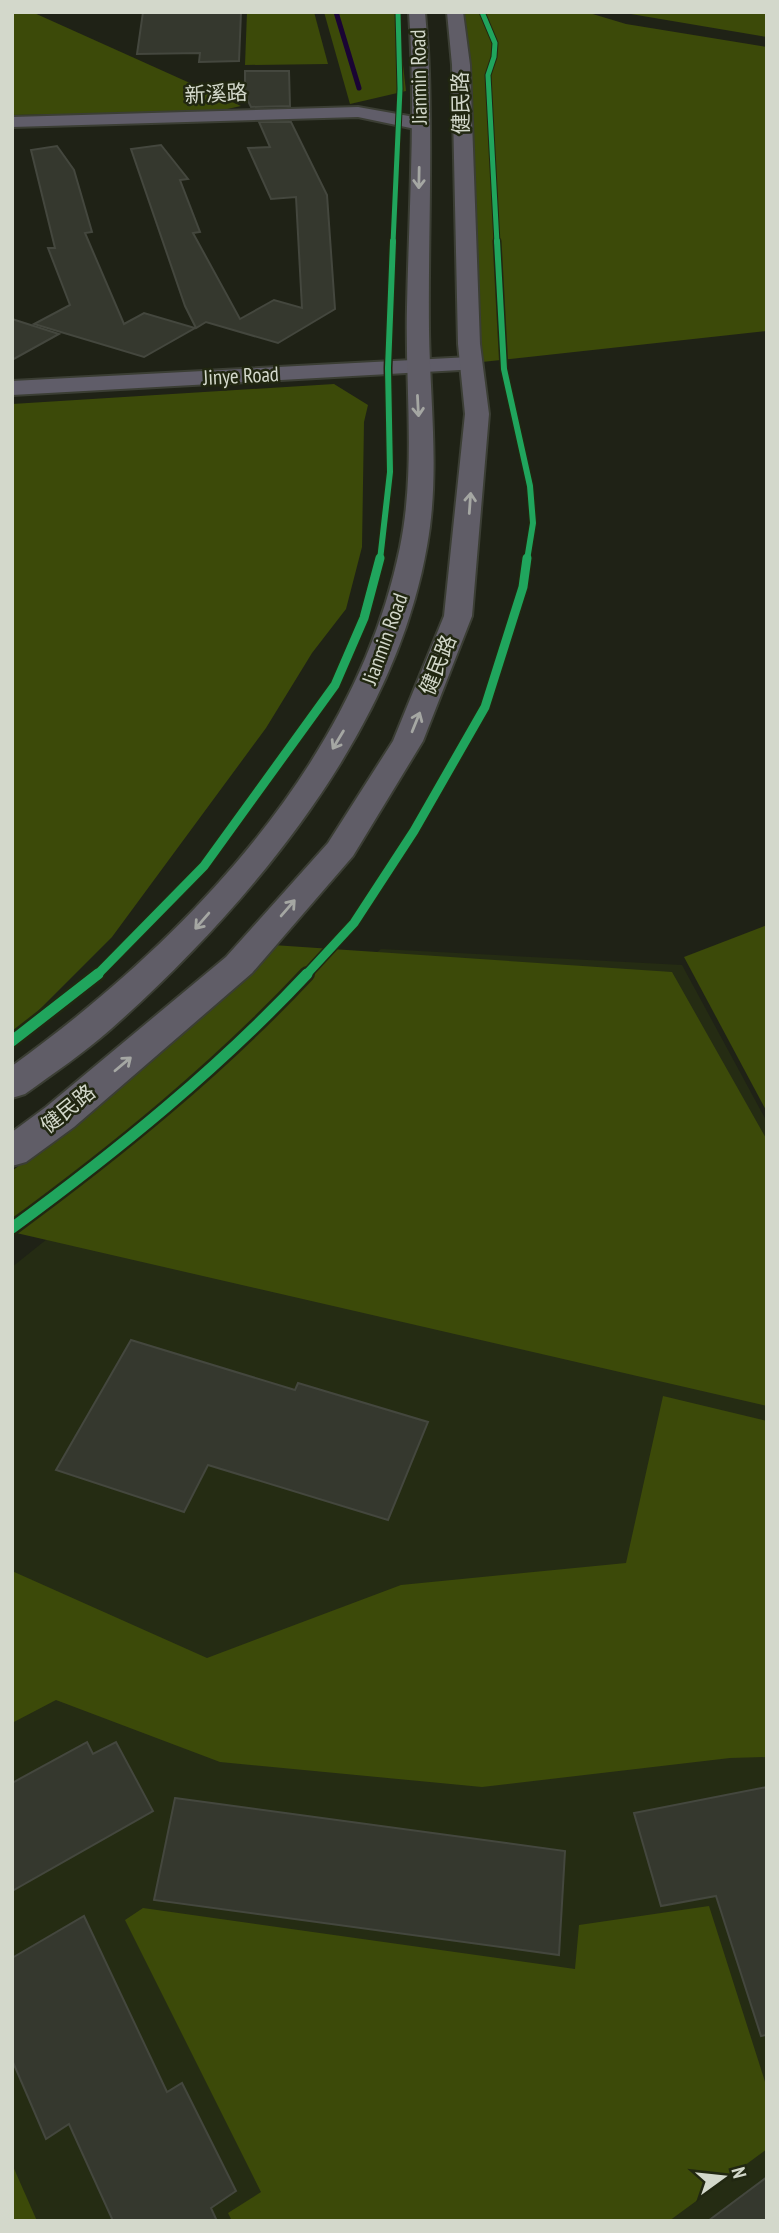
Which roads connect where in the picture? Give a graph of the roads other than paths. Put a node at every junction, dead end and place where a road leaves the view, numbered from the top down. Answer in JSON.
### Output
{"nodes":[{"id":1,"x":416,"y":12,"type":"edge"},
{"id":2,"x":455,"y":12,"type":"edge"},
{"id":3,"x":12,"y":122,"type":"edge"},
{"id":4,"x":420,"y":124,"type":"junction"},
{"id":5,"x":470,"y":364,"type":"junction"},
{"id":6,"x":417,"y":367,"type":"junction"},
{"id":7,"x":12,"y":388,"type":"edge"},
{"id":8,"x":12,"y":1085,"type":"edge"},
{"id":9,"x":12,"y":1152,"type":"edge"}],
"edges":[{"from":1,"to":4,"type":"main road","name":"Jianmin Road"},
{"from":2,"to":5,"type":"main road","name":"健民路"},
{"from":3,"to":4,"type":"street","name":"新溪路"},
{"from":4,"to":6,"type":"main road","name":"Jianmin Road","one_way":true},
{"from":5,"to":6,"type":"street","name":"Jinye Road"},
{"from":9,"to":5,"type":"main road","name":"健民路","one_way":true},
{"from":6,"to":7,"type":"street","name":"Jinye Road"},
{"from":6,"to":8,"type":"main road","name":"Jianmin Road","one_way":true}]}
